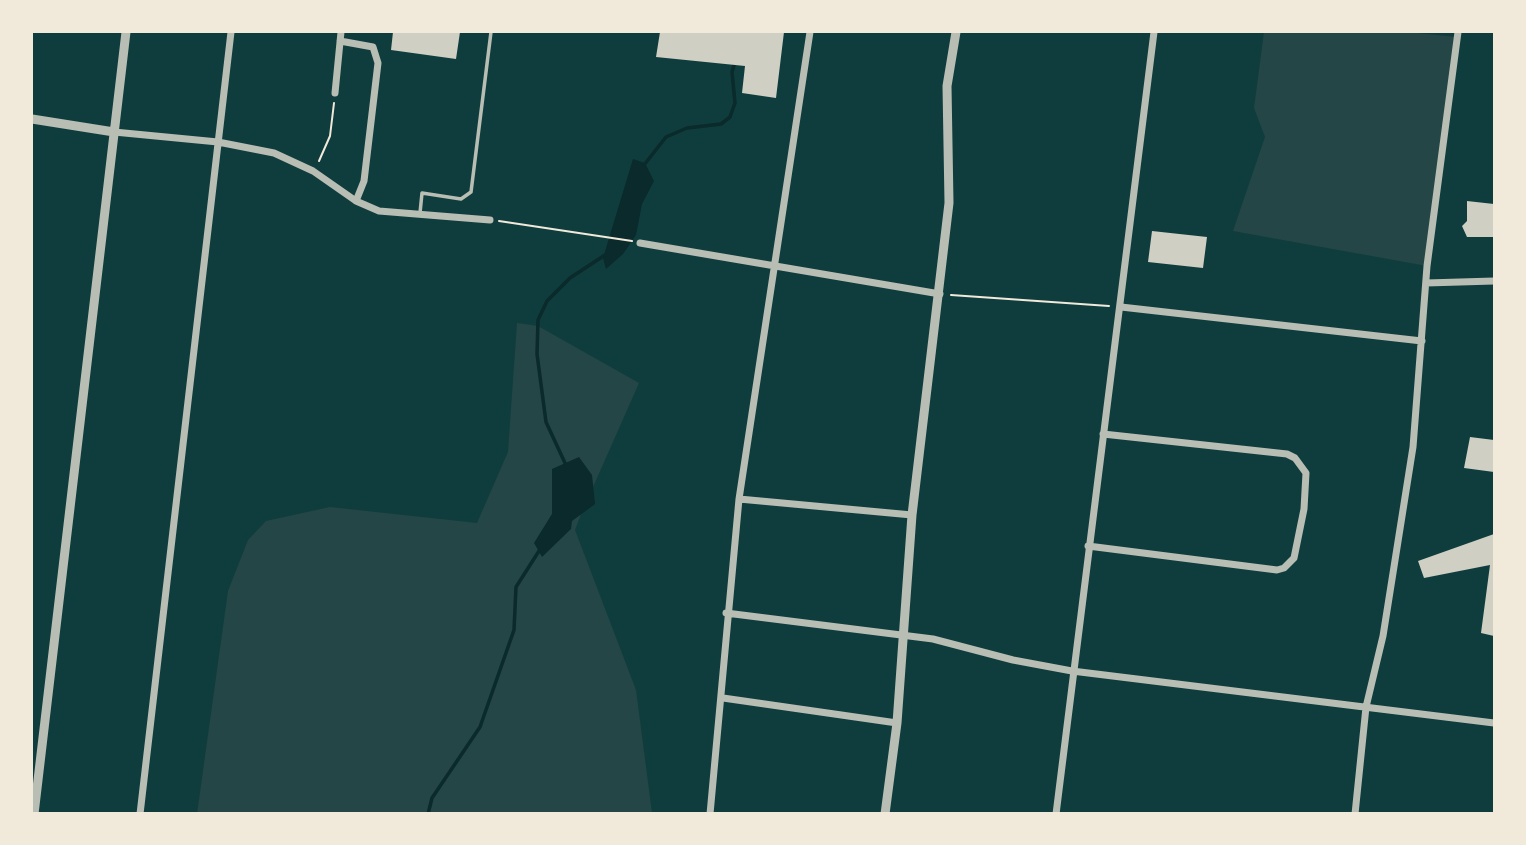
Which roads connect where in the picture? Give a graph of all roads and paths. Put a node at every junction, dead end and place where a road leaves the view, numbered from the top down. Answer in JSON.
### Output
{"nodes":[{"id":1,"x":126,"y":32,"type":"edge"},
{"id":2,"x":231,"y":32,"type":"edge"},
{"id":3,"x":341,"y":32,"type":"edge"},
{"id":4,"x":491,"y":32,"type":"edge"},
{"id":5,"x":810,"y":32,"type":"edge"},
{"id":6,"x":956,"y":32,"type":"edge"},
{"id":7,"x":1154,"y":32,"type":"edge"},
{"id":8,"x":1458,"y":32,"type":"edge"},
{"id":9,"x":340,"y":41,"type":"junction"},
{"id":10,"x":335,"y":93,"type":"joint"},
{"id":11,"x":32,"y":119,"type":"edge"},
{"id":12,"x":114,"y":132,"type":"junction"},
{"id":13,"x":218,"y":142,"type":"junction"},
{"id":14,"x":313,"y":171,"type":"junction"},
{"id":15,"x":356,"y":201,"type":"junction"},
{"id":16,"x":420,"y":214,"type":"junction"},
{"id":17,"x":490,"y":220,"type":"joint"},
{"id":18,"x":640,"y":243,"type":"joint"},
{"id":19,"x":776,"y":267,"type":"junction"},
{"id":20,"x":1494,"y":281,"type":"edge"},
{"id":21,"x":1426,"y":283,"type":"junction"},
{"id":22,"x":940,"y":294,"type":"junction"},
{"id":23,"x":1121,"y":307,"type":"junction"},
{"id":24,"x":1422,"y":341,"type":"junction"},
{"id":25,"x":1103,"y":434,"type":"junction"},
{"id":26,"x":739,"y":499,"type":"junction"},
{"id":27,"x":912,"y":515,"type":"junction"},
{"id":28,"x":1088,"y":546,"type":"junction"},
{"id":29,"x":726,"y":613,"type":"junction"},
{"id":30,"x":903,"y":636,"type":"junction"},
{"id":31,"x":1072,"y":671,"type":"junction"},
{"id":32,"x":723,"y":698,"type":"junction"},
{"id":33,"x":1366,"y":707,"type":"junction"},
{"id":34,"x":897,"y":723,"type":"junction"},
{"id":35,"x":1494,"y":723,"type":"edge"},
{"id":36,"x":34,"y":814,"type":"edge"},
{"id":37,"x":140,"y":814,"type":"edge"},
{"id":38,"x":710,"y":814,"type":"edge"},
{"id":39,"x":885,"y":814,"type":"edge"},
{"id":40,"x":1056,"y":814,"type":"edge"},
{"id":41,"x":1355,"y":814,"type":"edge"}],
"edges":[{"from":1,"to":12,"type":"street"},
{"from":2,"to":13,"type":"street"},
{"from":3,"to":9,"type":"street"},
{"from":4,"to":16,"type":"lane"},
{"from":5,"to":19,"type":"street"},
{"from":6,"to":22,"type":"street"},
{"from":7,"to":23,"type":"street"},
{"from":8,"to":21,"type":"street"},
{"from":9,"to":10,"type":"street"},
{"from":9,"to":15,"type":"street"},
{"from":10,"to":14,"type":"path"},
{"from":11,"to":12,"type":"street"},
{"from":12,"to":13,"type":"street"},
{"from":12,"to":36,"type":"street"},
{"from":13,"to":14,"type":"street"},
{"from":13,"to":37,"type":"street"},
{"from":14,"to":15,"type":"street"},
{"from":15,"to":16,"type":"street"},
{"from":16,"to":17,"type":"street"},
{"from":17,"to":18,"type":"path"},
{"from":18,"to":19,"type":"street"},
{"from":19,"to":22,"type":"street"},
{"from":19,"to":26,"type":"street"},
{"from":20,"to":21,"type":"street"},
{"from":21,"to":24,"type":"street"},
{"from":22,"to":23,"type":"path"},
{"from":22,"to":27,"type":"street"},
{"from":23,"to":24,"type":"street"},
{"from":23,"to":25,"type":"street"},
{"from":24,"to":33,"type":"street"},
{"from":25,"to":28,"type":"street"},
{"from":25,"to":28,"type":"street"},
{"from":26,"to":27,"type":"street"},
{"from":26,"to":29,"type":"street"},
{"from":27,"to":30,"type":"street"},
{"from":28,"to":31,"type":"street"},
{"from":29,"to":30,"type":"street"},
{"from":29,"to":32,"type":"street"},
{"from":30,"to":31,"type":"street"},
{"from":30,"to":34,"type":"street"},
{"from":31,"to":33,"type":"street"},
{"from":31,"to":40,"type":"street"},
{"from":32,"to":34,"type":"street"},
{"from":32,"to":38,"type":"street"},
{"from":33,"to":35,"type":"street"},
{"from":33,"to":41,"type":"street"},
{"from":34,"to":39,"type":"street"}]}
